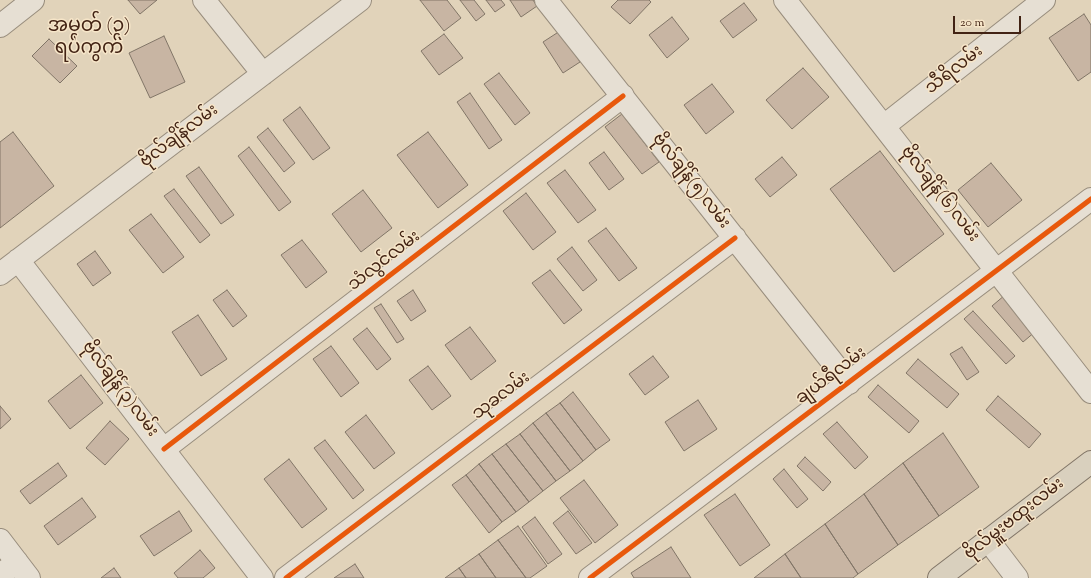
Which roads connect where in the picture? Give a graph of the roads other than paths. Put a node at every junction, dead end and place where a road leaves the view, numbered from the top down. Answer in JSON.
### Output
{"nodes":[{"id":1,"x":33,"y":0,"type":"edge"},
{"id":2,"x":204,"y":0,"type":"edge"},
{"id":3,"x":360,"y":0,"type":"edge"},
{"id":4,"x":546,"y":0,"type":"edge"},
{"id":5,"x":785,"y":0,"type":"edge"},
{"id":6,"x":1044,"y":0,"type":"edge"},
{"id":7,"x":0,"y":26,"type":"edge"},
{"id":8,"x":263,"y":74,"type":"junction"},
{"id":9,"x":623,"y":96,"type":"junction"},
{"id":10,"x":884,"y":126,"type":"junction"},
{"id":11,"x":1091,"y":199,"type":"edge"},
{"id":12,"x":735,"y":238,"type":"junction"},
{"id":13,"x":18,"y":260,"type":"junction"},
{"id":14,"x":997,"y":270,"type":"junction"},
{"id":15,"x":0,"y":274,"type":"edge"},
{"id":16,"x":849,"y":382,"type":"junction"},
{"id":17,"x":1091,"y":392,"type":"edge"},
{"id":18,"x":164,"y":449,"type":"junction"},
{"id":19,"x":1091,"y":462,"type":"edge"},
{"id":20,"x":0,"y":540,"type":"edge"},
{"id":21,"x":988,"y":540,"type":"junction"},
{"id":22,"x":23,"y":570,"type":"edge"},
{"id":23,"x":0,"y":575,"type":"edge"},
{"id":24,"x":262,"y":578,"type":"edge"},
{"id":25,"x":286,"y":578,"type":"edge"},
{"id":26,"x":590,"y":578,"type":"edge"},
{"id":27,"x":939,"y":578,"type":"edge"},
{"id":28,"x":1018,"y":578,"type":"edge"}],
"edges":[{"from":1,"to":7,"type":"street"},
{"from":2,"to":8,"type":"street"},
{"from":3,"to":8,"type":"street","name":"ဗိုလ်ချိန်လမ်း"},
{"from":4,"to":9,"type":"street","name":"ဗိုလ်ချိန်(၅)လမ်း"},
{"from":5,"to":10,"type":"street","name":"ဗိုလ်ချိန်(၆)လမ်း"},
{"from":6,"to":10,"type":"street","name":"သီရိလမ်း"},
{"from":8,"to":13,"type":"street","name":"ဗိုလ်ချိန်လမ်း"},
{"from":9,"to":12,"type":"street","name":"ဗိုလ်ချိန်(၅)လမ်း"},
{"from":9,"to":18,"type":"street","name":"သံလွင်လမ်း"},
{"from":10,"to":14,"type":"street","name":"ဗိုလ်ချိန်(၆)လမ်း"},
{"from":11,"to":14,"type":"street","name":"ချယ်ရီလမ်း"},
{"from":12,"to":16,"type":"street","name":"ဗိုလ်ချိန်(၅)လမ်း"},
{"from":12,"to":25,"type":"street","name":"သုခလမ်း"},
{"from":13,"to":15,"type":"street","name":"ဗိုလ်ချိန်လမ်း"},
{"from":13,"to":18,"type":"street","name":"ဗိုလ်ချိန်(၃)လမ်း"},
{"from":14,"to":16,"type":"street","name":"ချယ်ရီလမ်း"},
{"from":14,"to":17,"type":"street","name":"ဗိုလ်ချိန်(၆)လမ်း"},
{"from":16,"to":26,"type":"street","name":"ချယ်ရီလမ်း"},
{"from":18,"to":24,"type":"street","name":"ဗိုလ်ချိန်(၃)လမ်း"},
{"from":19,"to":21,"type":"main road","name":"ဗိုလ်မှူးဗထူးလမ်း"},
{"from":20,"to":22,"type":"street"},
{"from":21,"to":27,"type":"main road","name":"ဗိုလ်မှူးဗထူးလမ်း"},
{"from":21,"to":28,"type":"street"},
{"from":22,"to":23,"type":"street"}]}
